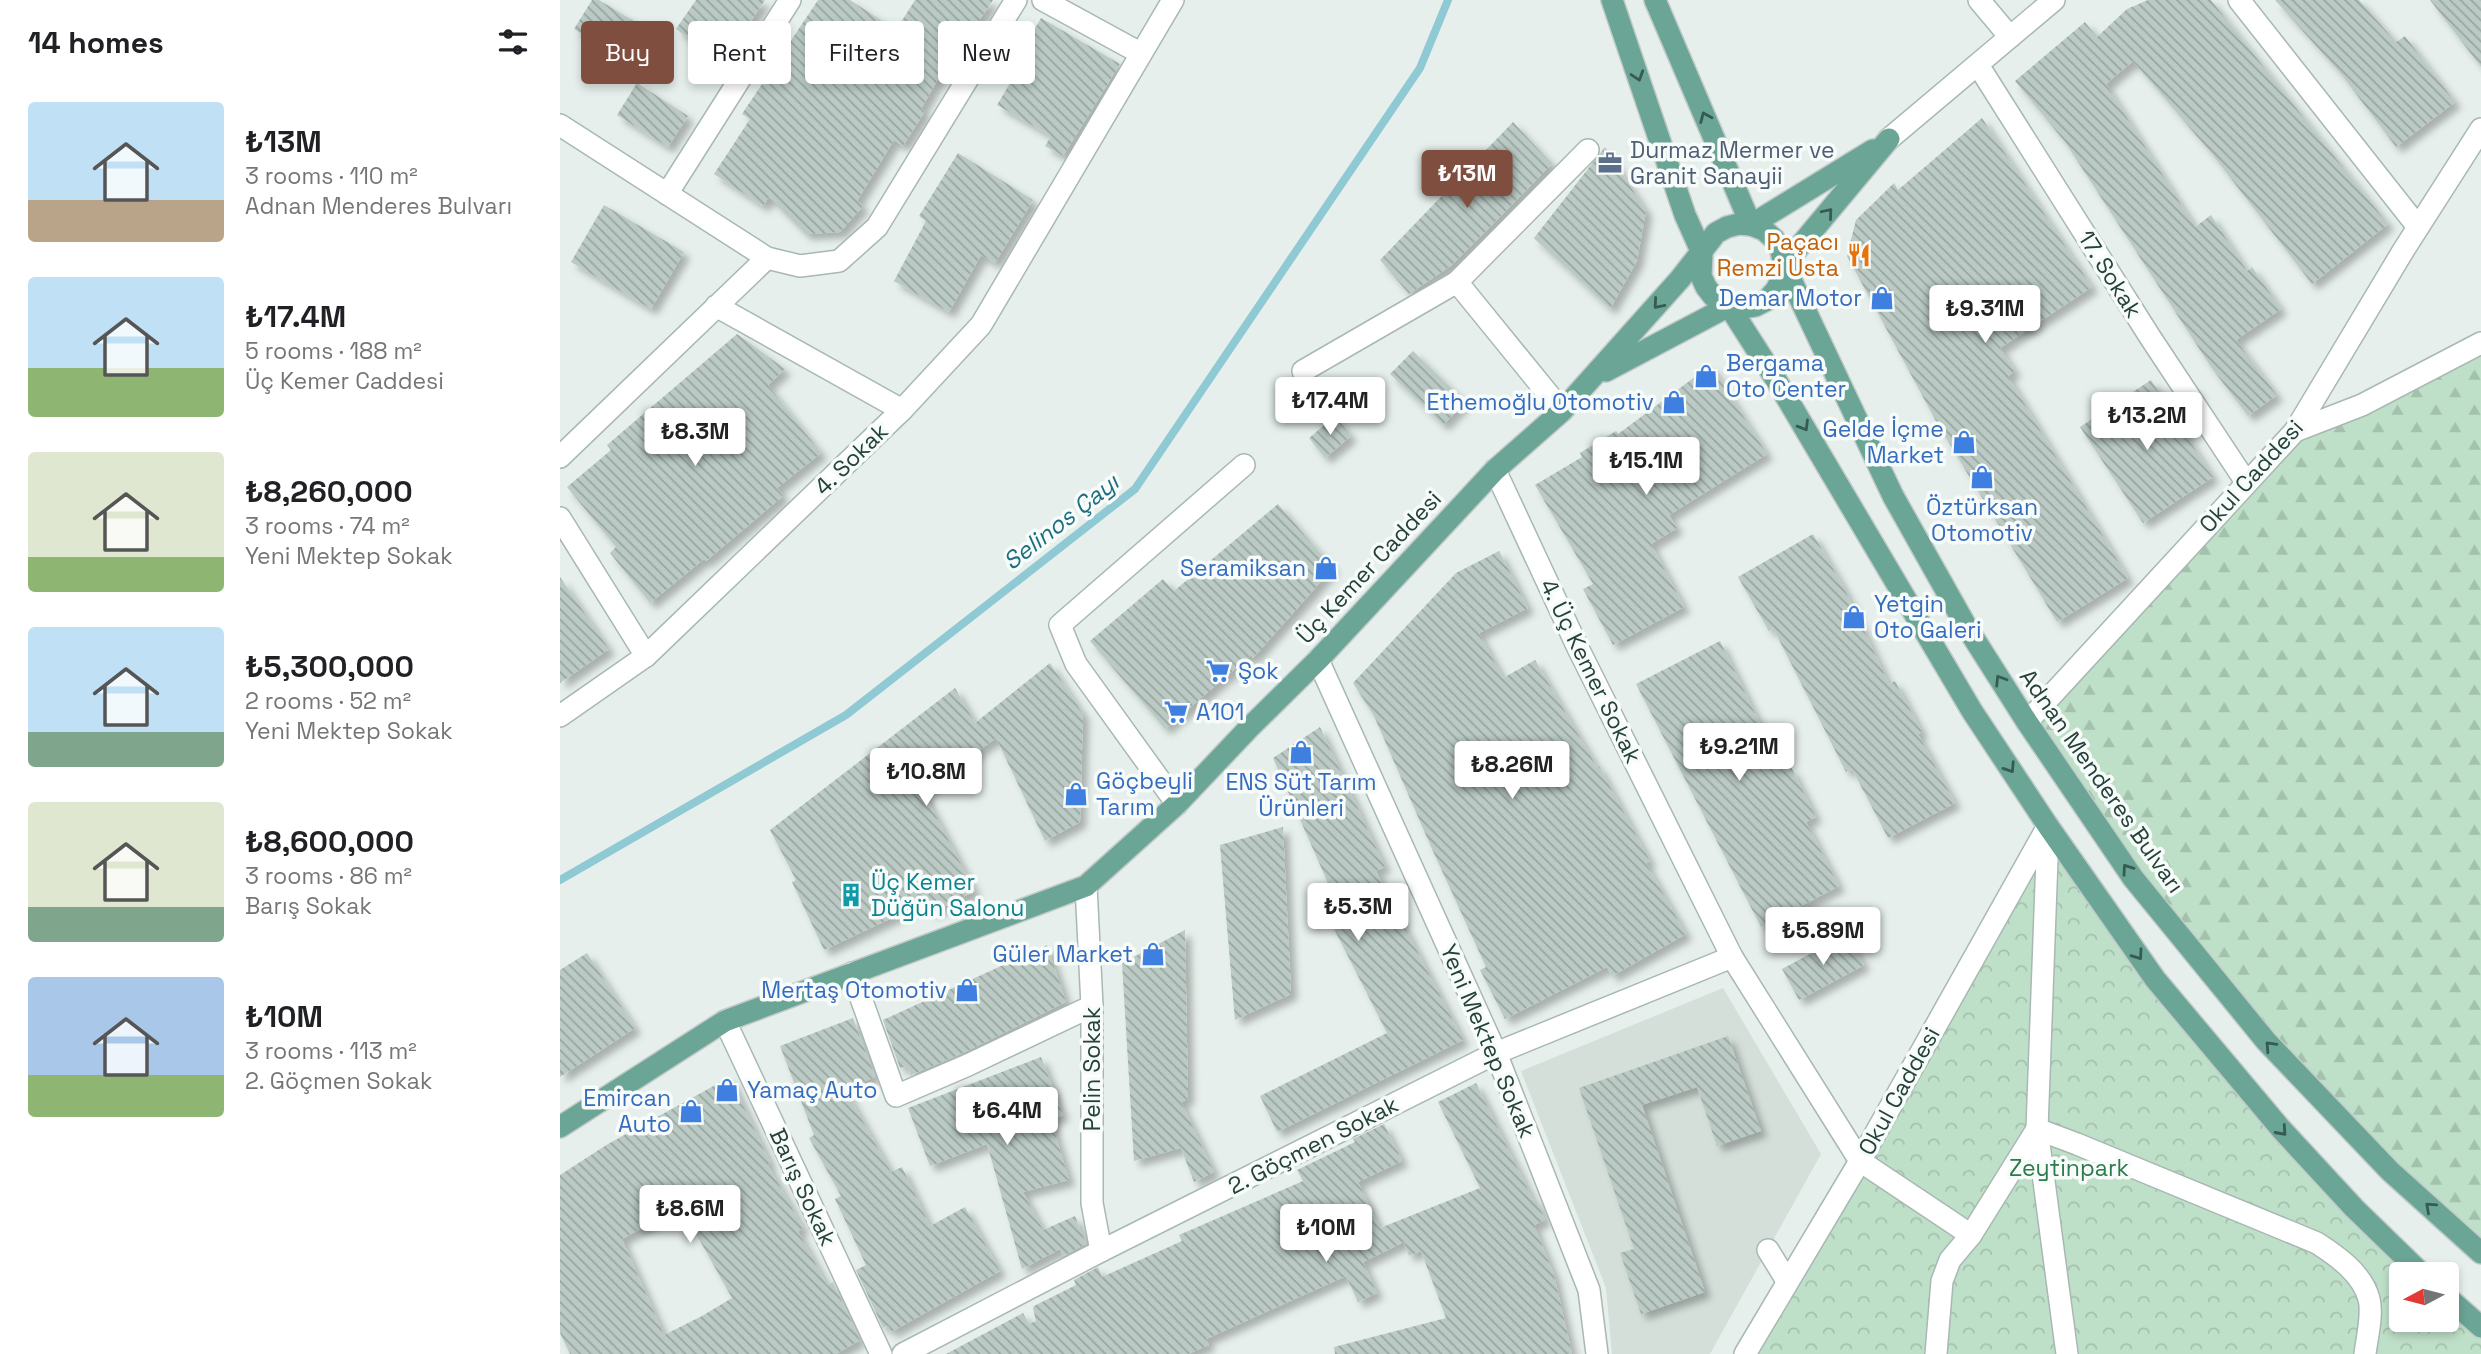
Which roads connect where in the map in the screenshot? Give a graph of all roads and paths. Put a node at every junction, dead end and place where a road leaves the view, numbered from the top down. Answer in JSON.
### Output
{"nodes":[{"id":1,"x":790,"y":0,"type":"edge"},
{"id":2,"x":1016,"y":0,"type":"edge"},
{"id":3,"x":1043,"y":0,"type":"edge"},
{"id":4,"x":1173,"y":0,"type":"edge"},
{"id":5,"x":1655,"y":0,"type":"edge"},
{"id":6,"x":1979,"y":0,"type":"edge"},
{"id":7,"x":2054,"y":0,"type":"edge"},
{"id":8,"x":2239,"y":0,"type":"edge"},
{"id":9,"x":1615,"y":6,"type":"edge"},
{"id":10,"x":2010,"y":37,"type":"junction"},
{"id":11,"x":1140,"y":53,"type":"junction"},
{"id":12,"x":1978,"y":65,"type":"junction"},
{"id":13,"x":560,"y":125,"type":"edge"},
{"id":14,"x":2481,"y":130,"type":"edge"},
{"id":15,"x":1889,"y":139,"type":"junction"},
{"id":16,"x":1588,"y":150,"type":"dead end"},
{"id":17,"x":667,"y":194,"type":"junction"},
{"id":18,"x":1751,"y":225,"type":"junction"},
{"id":19,"x":2418,"y":226,"type":"junction"},
{"id":20,"x":1702,"y":253,"type":"junction"},
{"id":21,"x":767,"y":258,"type":"junction"},
{"id":22,"x":1784,"y":265,"type":"junction"},
{"id":23,"x":1457,"y":282,"type":"junction"},
{"id":24,"x":716,"y":306,"type":"junction"},
{"id":25,"x":1729,"y":306,"type":"junction"},
{"id":26,"x":2481,"y":343,"type":"edge"},
{"id":27,"x":1303,"y":371,"type":"dead end"},
{"id":28,"x":1595,"y":377,"type":"junction"},
{"id":29,"x":902,"y":410,"type":"junction"},
{"id":30,"x":1562,"y":411,"type":"junction"},
{"id":31,"x":2295,"y":431,"type":"junction"},
{"id":32,"x":560,"y":457,"type":"edge"},
{"id":33,"x":1244,"y":465,"type":"dead end"},
{"id":34,"x":1495,"y":470,"type":"junction"},
{"id":35,"x":2246,"y":482,"type":"junction"},
{"id":36,"x":560,"y":518,"type":"edge"},
{"id":37,"x":646,"y":656,"type":"junction"},
{"id":38,"x":1318,"y":660,"type":"junction"},
{"id":39,"x":560,"y":716,"type":"edge"},
{"id":40,"x":2027,"y":722,"type":"junction"},
{"id":41,"x":1177,"y":804,"type":"junction"},
{"id":42,"x":2048,"y":826,"type":"junction"},
{"id":43,"x":1086,"y":886,"type":"junction"},
{"id":44,"x":1732,"y":957,"type":"junction"},
{"id":45,"x":852,"y":973,"type":"junction"},
{"id":46,"x":1092,"y":1006,"type":"junction"},
{"id":47,"x":725,"y":1021,"type":"junction"},
{"id":48,"x":1496,"y":1053,"type":"junction"},
{"id":49,"x":560,"y":1127,"type":"edge"},
{"id":50,"x":2037,"y":1129,"type":"junction"},
{"id":51,"x":1860,"y":1161,"type":"junction"},
{"id":52,"x":1971,"y":1235,"type":"junction"},
{"id":53,"x":1768,"y":1250,"type":"dead end"},
{"id":54,"x":1101,"y":1251,"type":"junction"},
{"id":55,"x":2481,"y":1253,"type":"edge"},
{"id":56,"x":2410,"y":1262,"type":"edge"},
{"id":57,"x":1787,"y":1281,"type":"junction"},
{"id":58,"x":2459,"y":1308,"type":"edge"},
{"id":59,"x":2481,"y":1327,"type":"edge"},
{"id":60,"x":881,"y":1354,"type":"edge"},
{"id":61,"x":904,"y":1354,"type":"edge"},
{"id":62,"x":1597,"y":1354,"type":"edge"},
{"id":63,"x":1745,"y":1354,"type":"edge"},
{"id":64,"x":1936,"y":1354,"type":"edge"},
{"id":65,"x":2067,"y":1354,"type":"edge"},
{"id":66,"x":2365,"y":1354,"type":"edge"}],
"edges":[{"from":1,"to":17,"type":"street"},
{"from":2,"to":21,"type":"street"},
{"from":3,"to":11,"type":"street"},
{"from":4,"to":11,"type":"street"},
{"from":18,"to":5,"type":"main road","one_way":true},
{"from":6,"to":10,"type":"street"},
{"from":7,"to":10,"type":"street"},
{"from":8,"to":19,"type":"street"},
{"from":9,"to":20,"type":"main road","one_way":true},
{"from":10,"to":12,"type":"street"},
{"from":11,"to":29,"type":"street"},
{"from":12,"to":15,"type":"street"},
{"from":12,"to":35,"type":"street","name":"17. Sokak"},
{"from":13,"to":17,"type":"street"},
{"from":14,"to":19,"type":"street","name":"Okul Caddesi"},
{"from":15,"to":18,"type":"main road"},
{"from":22,"to":15,"type":"main road","one_way":true},
{"from":16,"to":23,"type":"street"},
{"from":17,"to":21,"type":"street"},
{"from":18,"to":20,"type":"main road"},
{"from":18,"to":22,"type":"main road"},
{"from":19,"to":31,"type":"street","name":"Okul Caddesi"},
{"from":20,"to":25,"type":"main road"},
{"from":20,"to":28,"type":"main road","one_way":true},
{"from":21,"to":24,"type":"street"},
{"from":22,"to":25,"type":"main road"},
{"from":40,"to":22,"type":"main road","name":"Adnan Menderes Bulvarı","one_way":true},
{"from":23,"to":27,"type":"street"},
{"from":23,"to":30,"type":"street"},
{"from":24,"to":29,"type":"street","name":"4. Sokak"},
{"from":24,"to":32,"type":"street"},
{"from":25,"to":28,"type":"main road"},
{"from":25,"to":42,"type":"main road","one_way":true},
{"from":26,"to":31,"type":"street"},
{"from":28,"to":30,"type":"main road","name":"Üç Kemer Caddesi"},
{"from":29,"to":37,"type":"street","name":"4. Sokak"},
{"from":30,"to":34,"type":"main road","name":"Üç Kemer Caddesi"},
{"from":31,"to":35,"type":"street","name":"Okul Caddesi"},
{"from":33,"to":41,"type":"street"},
{"from":34,"to":38,"type":"main road","name":"Üç Kemer Caddesi"},
{"from":34,"to":44,"type":"street","name":"4. Üç Kemer Sokak"},
{"from":35,"to":40,"type":"street","name":"Okul Caddesi"},
{"from":36,"to":37,"type":"street"},
{"from":37,"to":39,"type":"street","name":"4. Sokak"},
{"from":38,"to":41,"type":"main road","name":"Üç Kemer Caddesi"},
{"from":38,"to":48,"type":"street","name":"Yeni Mektep Sokak"},
{"from":55,"to":40,"type":"main road","name":"Adnan Menderes Bulvarı","one_way":true},
{"from":41,"to":43,"type":"main road","name":"Üç Kemer Caddesi"},
{"from":42,"to":50,"type":"street"},
{"from":42,"to":51,"type":"street","name":"Okul Caddesi"},
{"from":42,"to":56,"type":"main road","one_way":true},
{"from":43,"to":45,"type":"main road","name":"Üç Kemer Caddesi"},
{"from":43,"to":46,"type":"street","name":"Pelin Sokak"},
{"from":44,"to":48,"type":"street","name":"2. Göçmen Sokak"},
{"from":44,"to":51,"type":"street","name":"4. Üç Kemer Sokak"},
{"from":45,"to":46,"type":"street"},
{"from":45,"to":47,"type":"main road","name":"Üç Kemer Caddesi"},
{"from":46,"to":54,"type":"street","name":"Pelin Sokak"},
{"from":47,"to":49,"type":"main road","name":"Üç Kemer Caddesi"},
{"from":47,"to":60,"type":"street","name":"Barış Sokak"},
{"from":48,"to":54,"type":"street","name":"2. Göçmen Sokak"},
{"from":48,"to":62,"type":"street","name":"Yeni Mektep Sokak"},
{"from":50,"to":52,"type":"street"},
{"from":50,"to":65,"type":"street"},
{"from":50,"to":66,"type":"street"},
{"from":51,"to":52,"type":"street"},
{"from":51,"to":57,"type":"street","name":"Okul Caddesi"},
{"from":52,"to":64,"type":"street"},
{"from":53,"to":57,"type":"street"},
{"from":54,"to":61,"type":"street","name":"2. Göçmen Sokak"},
{"from":57,"to":63,"type":"street","name":"Okul Caddesi"},
{"from":58,"to":59,"type":"main road"}]}
